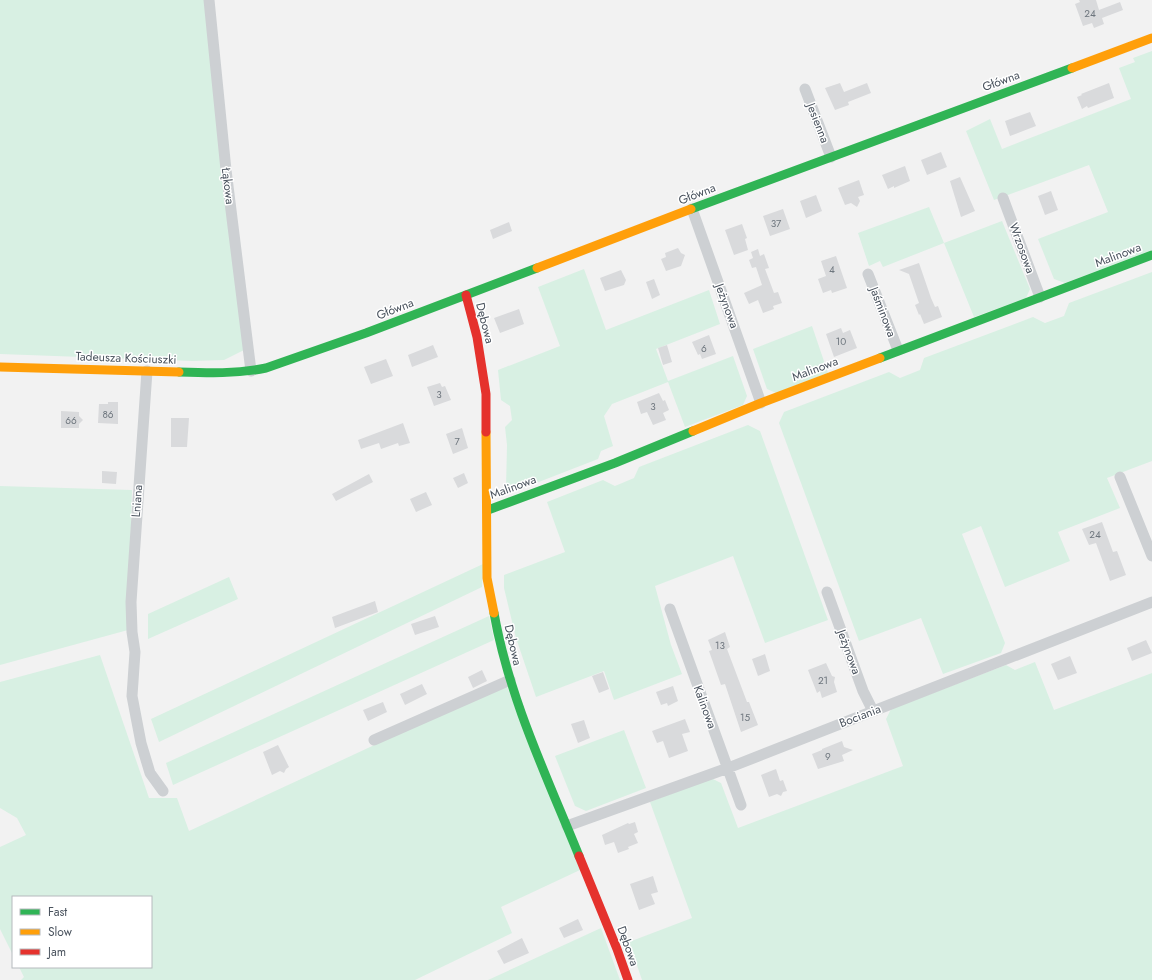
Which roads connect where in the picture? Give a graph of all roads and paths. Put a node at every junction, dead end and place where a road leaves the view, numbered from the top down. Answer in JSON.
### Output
{"nodes":[{"id":1,"x":209,"y":0,"type":"edge"},
{"id":2,"x":1152,"y":38,"type":"edge"},
{"id":3,"x":805,"y":89,"type":"dead end"},
{"id":4,"x":831,"y":157,"type":"junction"},
{"id":5,"x":1003,"y":198,"type":"dead end"},
{"id":6,"x":692,"y":209,"type":"junction"},
{"id":7,"x":1152,"y":255,"type":"edge"},
{"id":8,"x":868,"y":274,"type":"dead end"},
{"id":9,"x":466,"y":295,"type":"junction"},
{"id":10,"x":1040,"y":297,"type":"junction"},
{"id":11,"x":898,"y":350,"type":"junction"},
{"id":12,"x":0,"y":367,"type":"edge"},
{"id":13,"x":147,"y":371,"type":"junction"},
{"id":14,"x":251,"y":371,"type":"junction"},
{"id":15,"x":761,"y":402,"type":"junction"},
{"id":16,"x":1120,"y":477,"type":"dead end"},
{"id":17,"x":488,"y":510,"type":"junction"},
{"id":18,"x":1150,"y":544,"type":"edge"},
{"id":19,"x":1152,"y":556,"type":"edge"},
{"id":20,"x":827,"y":592,"type":"dead end"},
{"id":21,"x":1152,"y":602,"type":"edge"},
{"id":22,"x":670,"y":609,"type":"dead end"},
{"id":23,"x":510,"y":680,"type":"junction"},
{"id":24,"x":873,"y":711,"type":"junction"},
{"id":25,"x":374,"y":740,"type":"dead end"},
{"id":26,"x":728,"y":768,"type":"junction"},
{"id":27,"x":163,"y":791,"type":"dead end"},
{"id":28,"x":741,"y":804,"type":"dead end"},
{"id":29,"x":567,"y":826,"type":"junction"},
{"id":30,"x":628,"y":980,"type":"edge"}],
"edges":[{"from":1,"to":14,"type":"street","name":"Łąkowa"},
{"from":2,"to":4,"type":"street","name":"Główna"},
{"from":3,"to":4,"type":"street","name":"Jesienna"},
{"from":4,"to":6,"type":"street","name":"Główna"},
{"from":5,"to":10,"type":"street","name":"Wrzosowa"},
{"from":6,"to":9,"type":"street","name":"Główna"},
{"from":6,"to":15,"type":"street","name":"Jeżynowa"},
{"from":7,"to":10,"type":"street","name":"Malinowa"},
{"from":8,"to":11,"type":"street","name":"Jaśminowa"},
{"from":9,"to":14,"type":"street","name":"Główna"},
{"from":9,"to":17,"type":"street","name":"Dębowa"},
{"from":10,"to":11,"type":"street","name":"Malinowa"},
{"from":11,"to":15,"type":"street","name":"Malinowa"},
{"from":12,"to":13,"type":"street","name":"Tadeusza Kościuszki"},
{"from":13,"to":14,"type":"street","name":"Tadeusza Kościuszki"},
{"from":13,"to":27,"type":"street","name":"Lniana"},
{"from":15,"to":17,"type":"street","name":"Malinowa"},
{"from":16,"to":18,"type":"street"},
{"from":17,"to":23,"type":"street","name":"Dębowa"},
{"from":18,"to":19,"type":"street"},
{"from":20,"to":24,"type":"street","name":"Jeżynowa"},
{"from":21,"to":24,"type":"street","name":"Bociania"},
{"from":22,"to":26,"type":"street","name":"Kalinowa"},
{"from":23,"to":25,"type":"street"},
{"from":23,"to":29,"type":"street","name":"Dębowa"},
{"from":24,"to":26,"type":"street","name":"Bociania"},
{"from":26,"to":28,"type":"street","name":"Kalinowa"},
{"from":26,"to":29,"type":"street","name":"Bociania"},
{"from":29,"to":30,"type":"street","name":"Dębowa"}]}
